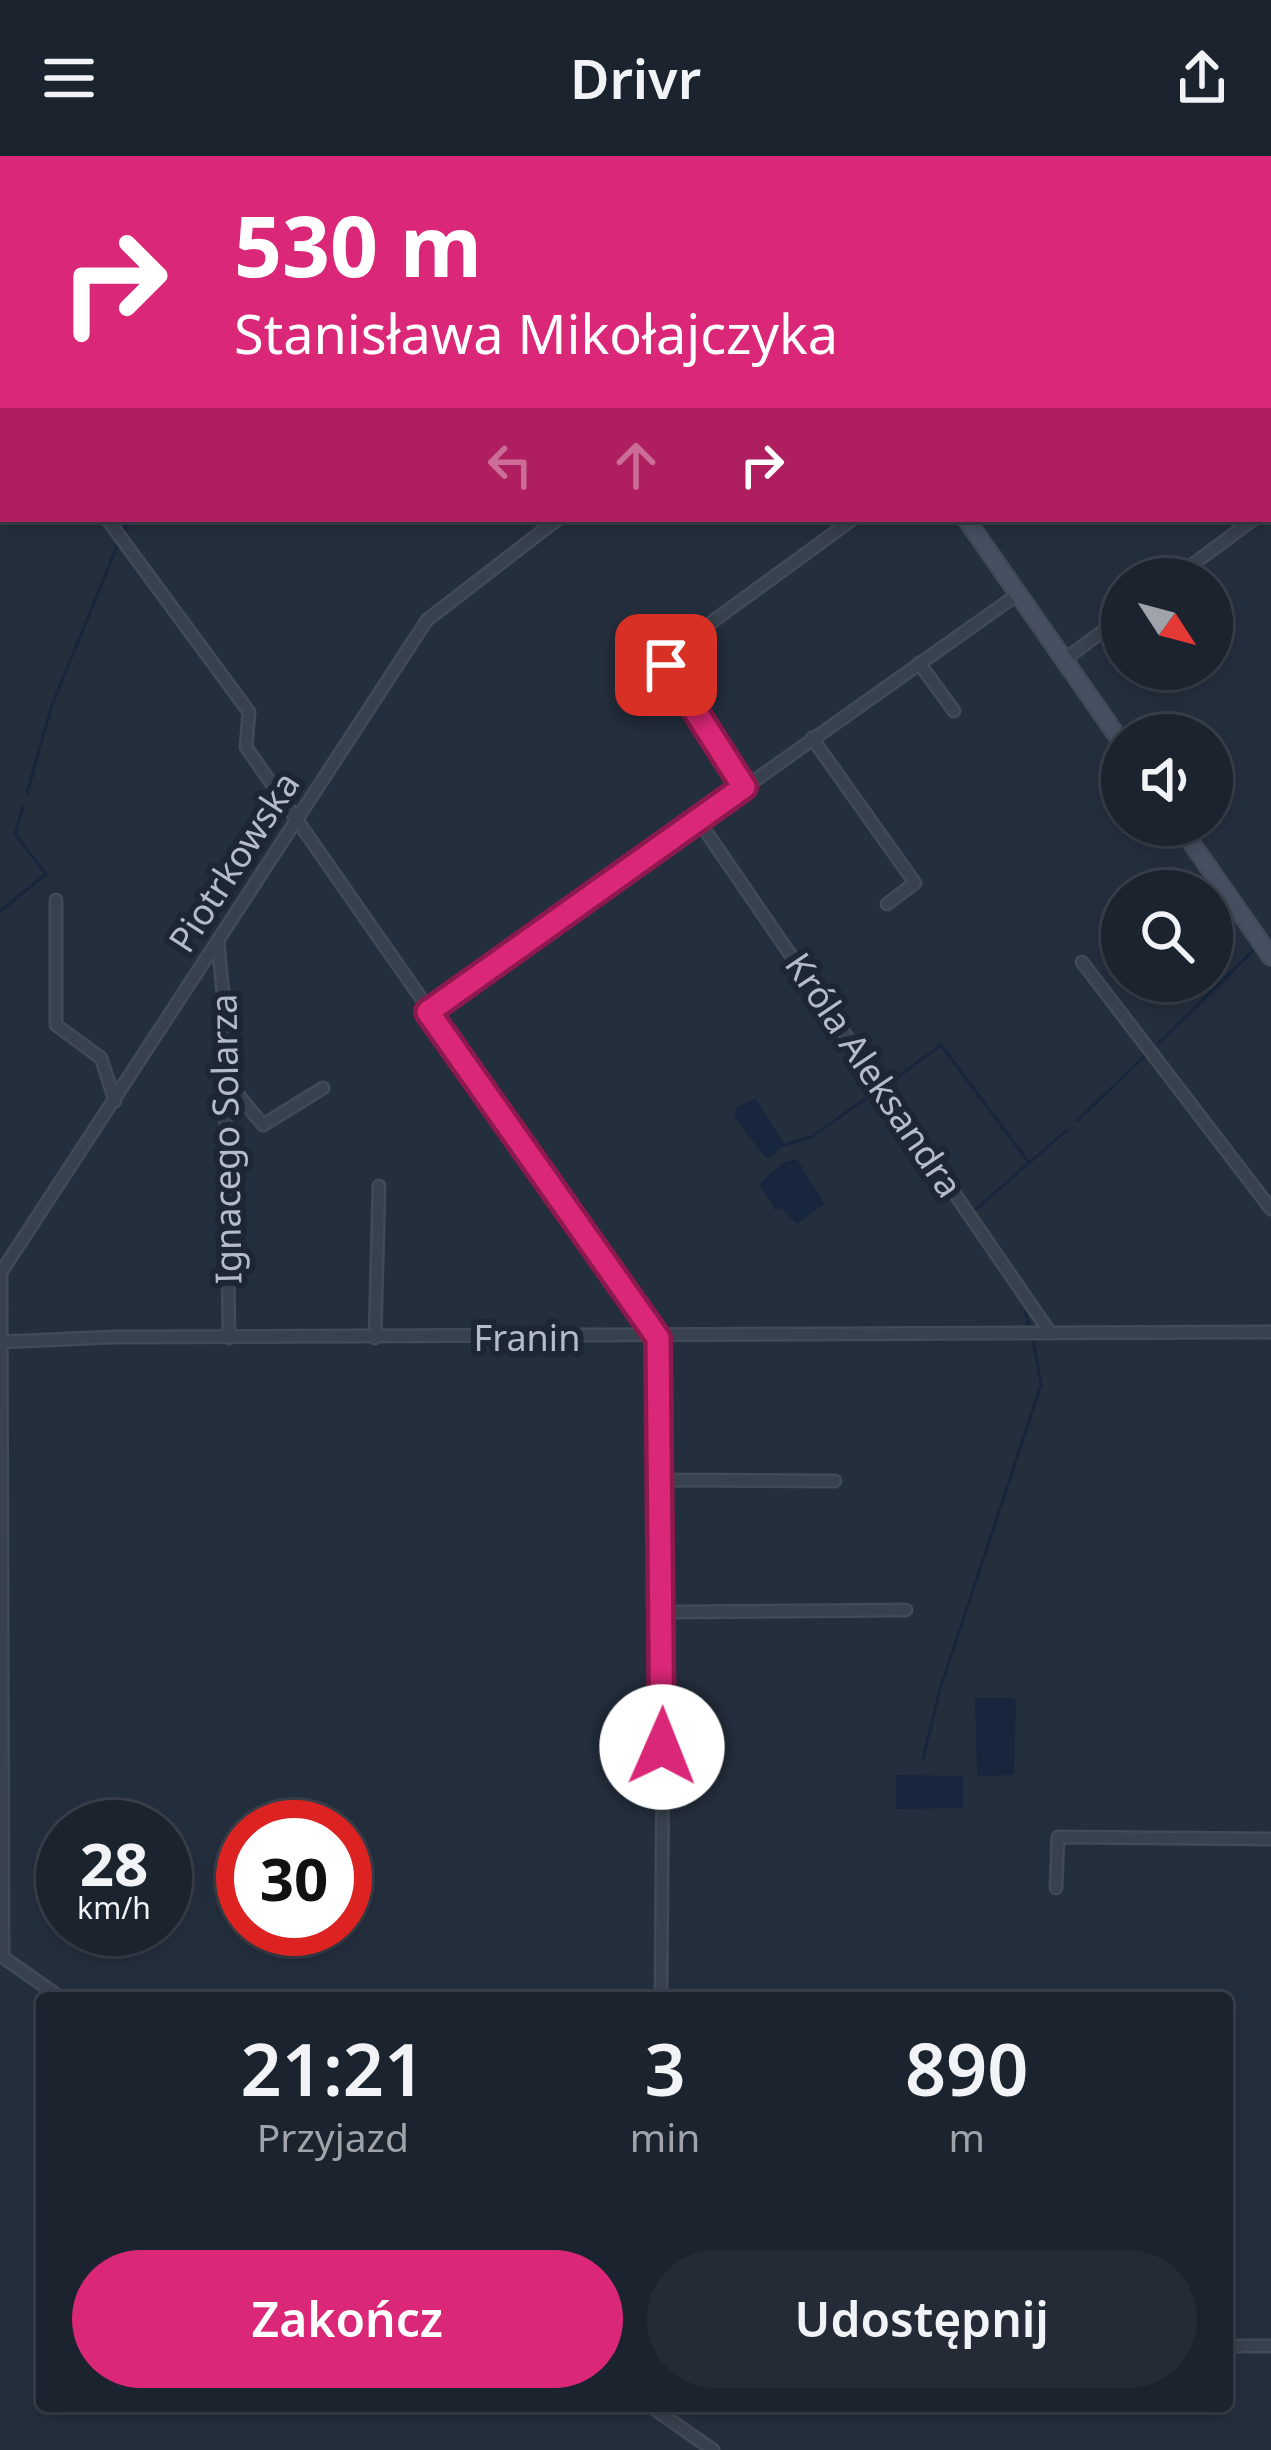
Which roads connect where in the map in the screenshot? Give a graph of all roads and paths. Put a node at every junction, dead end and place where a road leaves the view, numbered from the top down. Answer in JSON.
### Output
{"nodes":[{"id":1,"x":109,"y":522,"type":"edge"},
{"id":2,"x":554,"y":522,"type":"edge"},
{"id":3,"x":849,"y":522,"type":"edge"},
{"id":4,"x":968,"y":522,"type":"edge"},
{"id":5,"x":1251,"y":522,"type":"edge"},
{"id":6,"x":1202,"y":558,"type":"edge"},
{"id":7,"x":1018,"y":594,"type":"junction"},
{"id":8,"x":1101,"y":633,"type":"edge"},
{"id":9,"x":1064,"y":660,"type":"junction"},
{"id":10,"x":919,"y":663,"type":"junction"},
{"id":11,"x":954,"y":711,"type":"dead end"},
{"id":12,"x":1102,"y":714,"type":"edge"},
{"id":13,"x":812,"y":738,"type":"junction"},
{"id":14,"x":744,"y":787,"type":"junction"},
{"id":15,"x":698,"y":820,"type":"junction"},
{"id":16,"x":296,"y":821,"type":"junction"},
{"id":17,"x":1194,"y":846,"type":"edge"},
{"id":18,"x":56,"y":900,"type":"dead end"},
{"id":19,"x":887,"y":904,"type":"dead end"},
{"id":20,"x":218,"y":942,"type":"junction"},
{"id":21,"x":1271,"y":957,"type":"edge"},
{"id":22,"x":1082,"y":962,"type":"dead end"},
{"id":23,"x":428,"y":1012,"type":"junction"},
{"id":24,"x":224,"y":1077,"type":"junction"},
{"id":25,"x":323,"y":1088,"type":"dead end"},
{"id":26,"x":116,"y":1101,"type":"junction"},
{"id":27,"x":379,"y":1186,"type":"dead end"},
{"id":28,"x":1271,"y":1209,"type":"edge"},
{"id":29,"x":0,"y":1273,"type":"edge"},
{"id":30,"x":1049,"y":1331,"type":"junction"},
{"id":31,"x":1271,"y":1332,"type":"edge"},
{"id":32,"x":229,"y":1338,"type":"junction"},
{"id":33,"x":375,"y":1338,"type":"junction"},
{"id":34,"x":658,"y":1338,"type":"junction"},
{"id":35,"x":0,"y":1342,"type":"edge"},
{"id":36,"x":661,"y":1480,"type":"junction"},
{"id":37,"x":835,"y":1481,"type":"dead end"},
{"id":38,"x":906,"y":1610,"type":"dead end"},
{"id":39,"x":664,"y":1612,"type":"junction"},
{"id":40,"x":1271,"y":1839,"type":"edge"},
{"id":41,"x":1056,"y":1888,"type":"dead end"},
{"id":42,"x":2,"y":1960,"type":"edge"},
{"id":43,"x":52,"y":1992,"type":"edge"},
{"id":44,"x":661,"y":1992,"type":"edge"},
{"id":45,"x":1233,"y":2346,"type":"edge"},
{"id":46,"x":1271,"y":2346,"type":"edge"},
{"id":47,"x":664,"y":2412,"type":"edge"},
{"id":48,"x":712,"y":2450,"type":"edge"}],
"edges":[{"from":1,"to":16,"type":"street"},
{"from":2,"to":16,"type":"street","name":"Piotrkowska"},
{"from":3,"to":14,"type":"street"},
{"from":4,"to":7,"type":"street"},
{"from":5,"to":6,"type":"street"},
{"from":7,"to":9,"type":"street"},
{"from":7,"to":10,"type":"street"},
{"from":8,"to":9,"type":"street"},
{"from":9,"to":12,"type":"street"},
{"from":10,"to":11,"type":"street"},
{"from":10,"to":13,"type":"street"},
{"from":13,"to":14,"type":"street"},
{"from":13,"to":19,"type":"street"},
{"from":14,"to":15,"type":"street"},
{"from":15,"to":23,"type":"street"},
{"from":15,"to":30,"type":"street","name":"Króla Aleksandra"},
{"from":16,"to":20,"type":"street","name":"Piotrkowska"},
{"from":16,"to":23,"type":"street"},
{"from":17,"to":21,"type":"street"},
{"from":18,"to":26,"type":"street"},
{"from":20,"to":24,"type":"street","name":"Ignacego Solarza"},
{"from":20,"to":26,"type":"street","name":"Piotrkowska"},
{"from":22,"to":28,"type":"street"},
{"from":23,"to":34,"type":"street"},
{"from":24,"to":25,"type":"street"},
{"from":24,"to":32,"type":"street","name":"Ignacego Solarza"},
{"from":26,"to":29,"type":"street","name":"Piotrkowska"},
{"from":27,"to":33,"type":"street"},
{"from":29,"to":35,"type":"street"},
{"from":30,"to":31,"type":"street","name":"Franin"},
{"from":30,"to":34,"type":"street","name":"Franin"},
{"from":32,"to":33,"type":"street","name":"Franin"},
{"from":32,"to":35,"type":"street","name":"Franin"},
{"from":33,"to":34,"type":"street","name":"Franin"},
{"from":34,"to":36,"type":"street"},
{"from":35,"to":42,"type":"street"},
{"from":36,"to":37,"type":"street"},
{"from":36,"to":39,"type":"street"},
{"from":38,"to":39,"type":"street"},
{"from":39,"to":44,"type":"street"},
{"from":40,"to":41,"type":"street"},
{"from":42,"to":43,"type":"street"},
{"from":45,"to":46,"type":"street"},
{"from":47,"to":48,"type":"street"}]}
